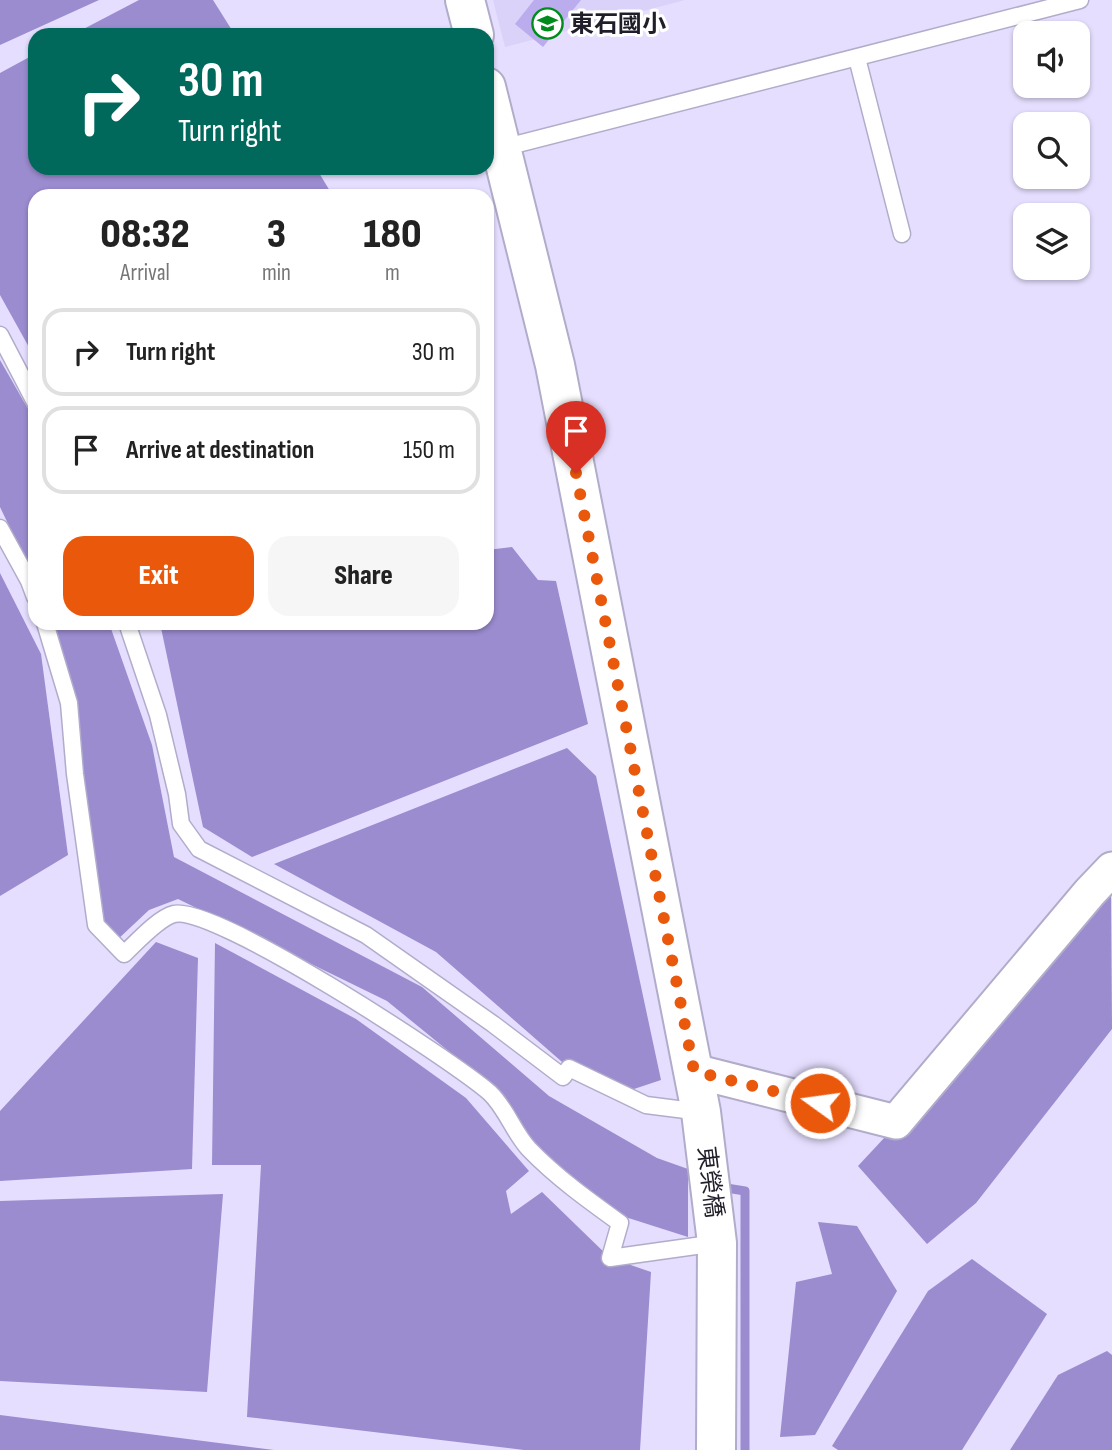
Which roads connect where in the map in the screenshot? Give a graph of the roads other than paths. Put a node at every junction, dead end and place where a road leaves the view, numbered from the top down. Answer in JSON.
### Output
{"nodes":[{"id":1,"x":465,"y":0,"type":"edge"},
{"id":2,"x":1080,"y":0,"type":"edge"},
{"id":3,"x":472,"y":28,"type":"edge"},
{"id":4,"x":857,"y":58,"type":"junction"},
{"id":5,"x":494,"y":118,"type":"edge"},
{"id":6,"x":502,"y":148,"type":"junction"},
{"id":7,"x":902,"y":234,"type":"dead end"},
{"id":8,"x":0,"y":335,"type":"edge"},
{"id":9,"x":28,"y":389,"type":"edge"},
{"id":10,"x":0,"y":528,"type":"edge"},
{"id":11,"x":28,"y":578,"type":"edge"},
{"id":12,"x":47,"y":630,"type":"edge"},
{"id":13,"x":129,"y":630,"type":"edge"},
{"id":14,"x":1112,"y":869,"type":"edge"},
{"id":15,"x":694,"y":1071,"type":"junction"},
{"id":16,"x":701,"y":1117,"type":"junction"},
{"id":17,"x":717,"y":1242,"type":"junction"},
{"id":18,"x":716,"y":1450,"type":"edge"}],
"edges":[{"from":1,"to":3,"type":"main road"},
{"from":2,"to":4,"type":"lane"},
{"from":4,"to":6,"type":"lane"},
{"from":4,"to":7,"type":"lane"},
{"from":5,"to":6,"type":"main road","name":"東榮橋"},
{"from":6,"to":15,"type":"main road","name":"東榮橋"},
{"from":8,"to":9,"type":"lane"},
{"from":10,"to":11,"type":"lane"},
{"from":12,"to":17,"type":"lane"},
{"from":13,"to":16,"type":"lane"},
{"from":14,"to":15,"type":"street"},
{"from":15,"to":16,"type":"main road","name":"東榮橋"},
{"from":16,"to":17,"type":"main road","name":"東榮橋"},
{"from":17,"to":18,"type":"main road","name":"東榮橋"}]}
